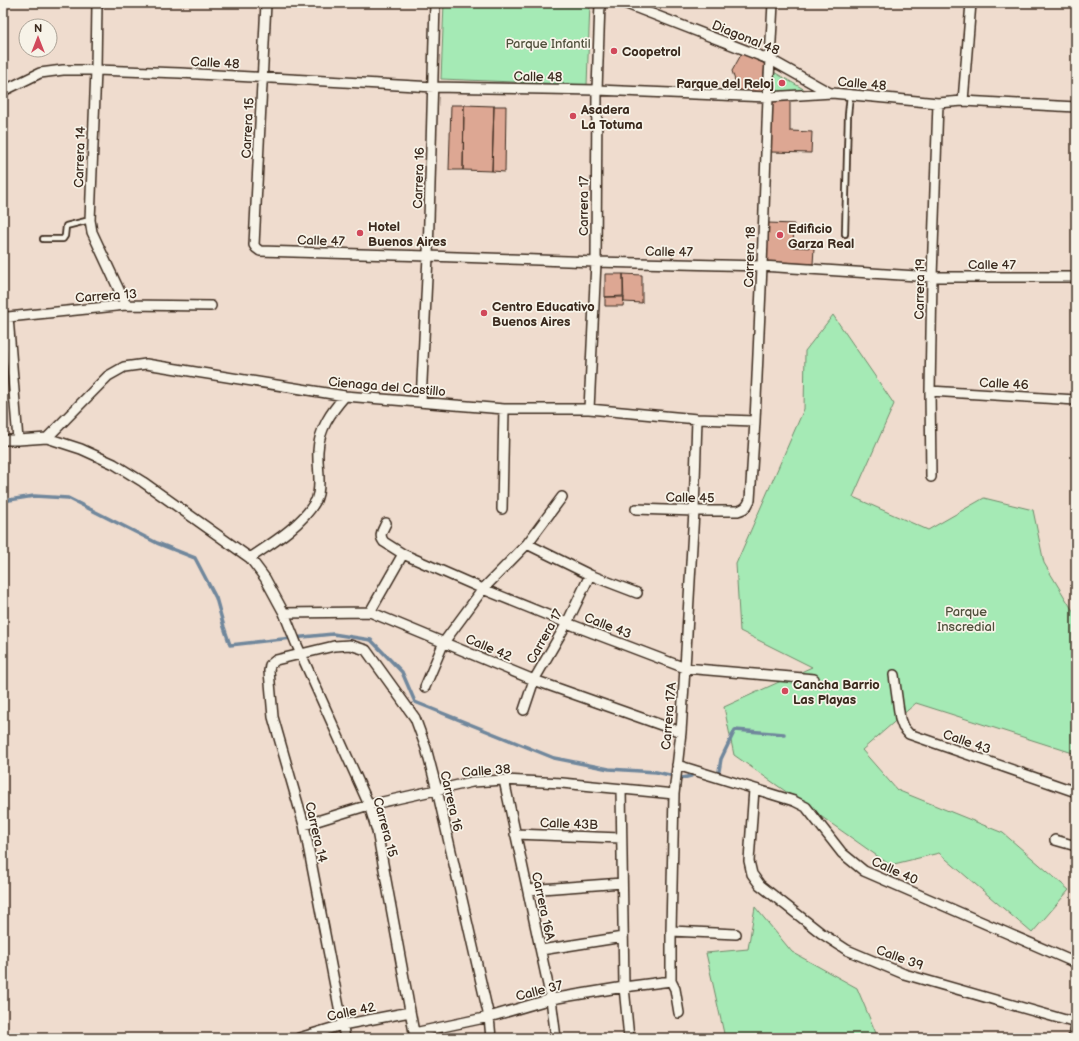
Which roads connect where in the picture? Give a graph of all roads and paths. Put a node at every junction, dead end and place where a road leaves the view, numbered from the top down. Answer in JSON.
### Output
{"nodes":[{"id":1,"x":97,"y":3,"type":"edge"},
{"id":2,"x":266,"y":3,"type":"edge"},
{"id":3,"x":435,"y":3,"type":"edge"},
{"id":4,"x":600,"y":3,"type":"edge"},
{"id":5,"x":624,"y":3,"type":"edge"},
{"id":6,"x":773,"y":3,"type":"edge"},
{"id":7,"x":971,"y":3,"type":"edge"},
{"id":8,"x":771,"y":60,"type":"junction"},
{"id":9,"x":96,"y":70,"type":"junction"},
{"id":10,"x":263,"y":78,"type":"junction"},
{"id":11,"x":434,"y":87,"type":"junction"},
{"id":12,"x":597,"y":90,"type":"junction"},
{"id":13,"x":3,"y":91,"type":"edge"},
{"id":14,"x":832,"y":94,"type":"junction"},
{"id":15,"x":768,"y":96,"type":"junction"},
{"id":16,"x":850,"y":96,"type":"junction"},
{"id":17,"x":963,"y":101,"type":"junction"},
{"id":18,"x":938,"y":103,"type":"junction"},
{"id":19,"x":1076,"y":108,"type":"edge"},
{"id":20,"x":90,"y":220,"type":"junction"},
{"id":21,"x":845,"y":234,"type":"dead end"},
{"id":22,"x":43,"y":239,"type":"dead end"},
{"id":23,"x":260,"y":251,"type":"joint"},
{"id":24,"x":428,"y":256,"type":"junction"},
{"id":25,"x":596,"y":262,"type":"junction"},
{"id":26,"x":762,"y":266,"type":"junction"},
{"id":27,"x":932,"y":277,"type":"junction"},
{"id":28,"x":1076,"y":277,"type":"edge"},
{"id":29,"x":126,"y":305,"type":"junction"},
{"id":30,"x":211,"y":306,"type":"dead end"},
{"id":31,"x":6,"y":316,"type":"edge"},
{"id":32,"x":930,"y":392,"type":"junction"},
{"id":33,"x":345,"y":396,"type":"junction"},
{"id":34,"x":1076,"y":400,"type":"edge"},
{"id":35,"x":421,"y":402,"type":"junction"},
{"id":36,"x":504,"y":409,"type":"junction"},
{"id":37,"x":589,"y":409,"type":"junction"},
{"id":38,"x":696,"y":419,"type":"junction"},
{"id":39,"x":755,"y":421,"type":"junction"},
{"id":40,"x":47,"y":438,"type":"junction"},
{"id":41,"x":3,"y":440,"type":"edge"},
{"id":42,"x":18,"y":440,"type":"junction"},
{"id":43,"x":931,"y":477,"type":"dead end"},
{"id":44,"x":562,"y":497,"type":"dead end"},
{"id":45,"x":502,"y":509,"type":"dead end"},
{"id":46,"x":636,"y":509,"type":"dead end"},
{"id":47,"x":744,"y":510,"type":"joint"},
{"id":48,"x":694,"y":511,"type":"junction"},
{"id":49,"x":386,"y":523,"type":"dead end"},
{"id":50,"x":527,"y":544,"type":"junction"},
{"id":51,"x":403,"y":554,"type":"junction"},
{"id":52,"x":250,"y":558,"type":"junction"},
{"id":53,"x":590,"y":575,"type":"junction"},
{"id":54,"x":483,"y":589,"type":"junction"},
{"id":55,"x":637,"y":593,"type":"dead end"},
{"id":56,"x":284,"y":612,"type":"junction"},
{"id":57,"x":370,"y":612,"type":"junction"},
{"id":58,"x":568,"y":623,"type":"junction"},
{"id":59,"x":444,"y":642,"type":"junction"},
{"id":60,"x":301,"y":654,"type":"junction"},
{"id":61,"x":685,"y":668,"type":"junction"},
{"id":62,"x":894,"y":675,"type":"dead end"},
{"id":63,"x":814,"y":679,"type":"dead end"},
{"id":64,"x":534,"y":680,"type":"junction"},
{"id":65,"x":425,"y":688,"type":"dead end"},
{"id":66,"x":524,"y":710,"type":"dead end"},
{"id":67,"x":681,"y":732,"type":"junction"},
{"id":68,"x":677,"y":768,"type":"junction"},
{"id":69,"x":504,"y":780,"type":"junction"},
{"id":70,"x":754,"y":788,"type":"junction"},
{"id":71,"x":621,"y":789,"type":"junction"},
{"id":72,"x":437,"y":790,"type":"junction"},
{"id":73,"x":1076,"y":792,"type":"edge"},
{"id":74,"x":674,"y":794,"type":"junction"},
{"id":75,"x":369,"y":805,"type":"junction"},
{"id":76,"x":304,"y":826,"type":"junction"},
{"id":77,"x":515,"y":834,"type":"junction"},
{"id":78,"x":621,"y":838,"type":"junction"},
{"id":79,"x":1055,"y":840,"type":"dead end"},
{"id":80,"x":1076,"y":846,"type":"edge"},
{"id":81,"x":622,"y":884,"type":"junction"},
{"id":82,"x":528,"y":890,"type":"junction"},
{"id":83,"x":671,"y":931,"type":"junction"},
{"id":84,"x":736,"y":934,"type":"dead end"},
{"id":85,"x":623,"y":937,"type":"junction"},
{"id":86,"x":541,"y":950,"type":"junction"},
{"id":87,"x":1076,"y":963,"type":"edge"},
{"id":88,"x":671,"y":982,"type":"junction"},
{"id":89,"x":624,"y":987,"type":"junction"},
{"id":90,"x":551,"y":999,"type":"junction"},
{"id":91,"x":410,"y":1012,"type":"junction"},
{"id":92,"x":678,"y":1013,"type":"dead end"},
{"id":93,"x":489,"y":1017,"type":"junction"},
{"id":94,"x":1076,"y":1023,"type":"edge"},
{"id":95,"x":342,"y":1025,"type":"junction"},
{"id":96,"x":1076,"y":1028,"type":"edge"},
{"id":97,"x":414,"y":1036,"type":"edge"},
{"id":98,"x":298,"y":1038,"type":"edge"},
{"id":99,"x":345,"y":1038,"type":"edge"},
{"id":100,"x":491,"y":1038,"type":"edge"},
{"id":101,"x":556,"y":1038,"type":"edge"},
{"id":102,"x":629,"y":1038,"type":"edge"},
{"id":103,"x":1073,"y":1038,"type":"edge"}],
"edges":[{"from":1,"to":9,"type":"street","name":"Carrera 14"},
{"from":2,"to":10,"type":"street","name":"Carrera 15"},
{"from":3,"to":11,"type":"street","name":"Carrera 16"},
{"from":4,"to":12,"type":"street","name":"Carrera 17"},
{"from":5,"to":8,"type":"street","name":"Diagonal 48"},
{"from":6,"to":8,"type":"street","name":"Carrera 18"},
{"from":7,"to":17,"type":"street"},
{"from":8,"to":14,"type":"street","name":"Diagonal 48"},
{"from":8,"to":15,"type":"street","name":"Carrera 18"},
{"from":9,"to":10,"type":"street","name":"Calle 48"},
{"from":9,"to":13,"type":"street","name":"Calle 48"},
{"from":9,"to":20,"type":"street","name":"Carrera 14"},
{"from":10,"to":11,"type":"street","name":"Calle 48"},
{"from":10,"to":23,"type":"street","name":"Carrera 15"},
{"from":11,"to":12,"type":"street","name":"Calle 48"},
{"from":11,"to":24,"type":"street","name":"Carrera 16"},
{"from":12,"to":15,"type":"street","name":"Calle 48"},
{"from":12,"to":25,"type":"street","name":"Carrera 17"},
{"from":14,"to":15,"type":"street","name":"Calle 48"},
{"from":14,"to":16,"type":"street","name":"Calle 48"},
{"from":15,"to":26,"type":"street","name":"Carrera 18"},
{"from":16,"to":18,"type":"street","name":"Calle 48"},
{"from":16,"to":21,"type":"lane"},
{"from":17,"to":18,"type":"street","name":"Calle 48"},
{"from":17,"to":19,"type":"street","name":"Calle 48"},
{"from":18,"to":27,"type":"street","name":"Carrera 19"},
{"from":20,"to":22,"type":"lane"},
{"from":20,"to":29,"type":"street","name":"Carrera 14"},
{"from":23,"to":24,"type":"street","name":"Calle 47"},
{"from":24,"to":25,"type":"street","name":"Calle 47"},
{"from":24,"to":35,"type":"street","name":"Carrera 16"},
{"from":25,"to":26,"type":"street","name":"Calle 47"},
{"from":25,"to":37,"type":"street","name":"Carrera 17"},
{"from":26,"to":27,"type":"street","name":"Calle 47"},
{"from":26,"to":39,"type":"street","name":"Carrera 18"},
{"from":27,"to":28,"type":"street","name":"Calle 47"},
{"from":27,"to":32,"type":"street","name":"Carrera 19"},
{"from":29,"to":30,"type":"street","name":"Carrera 13"},
{"from":29,"to":31,"type":"street","name":"Carrera 13"},
{"from":31,"to":42,"type":"street"},
{"from":32,"to":34,"type":"street","name":"Calle 46"},
{"from":32,"to":43,"type":"street","name":"Carrera 19"},
{"from":33,"to":35,"type":"street","name":"Cienaga del Castillo"},
{"from":33,"to":40,"type":"street","name":"Cienaga del Castillo"},
{"from":33,"to":52,"type":"street"},
{"from":35,"to":36,"type":"street","name":"Cienaga del Castillo"},
{"from":36,"to":37,"type":"street","name":"Cienaga del Castillo"},
{"from":36,"to":45,"type":"street"},
{"from":37,"to":38,"type":"street","name":"Cienaga del Castillo"},
{"from":38,"to":39,"type":"street","name":"Cienaga del Castillo"},
{"from":38,"to":48,"type":"street","name":"Carrera 17A"},
{"from":39,"to":47,"type":"street","name":"Carrera 18"},
{"from":40,"to":42,"type":"street"},
{"from":40,"to":52,"type":"street"},
{"from":41,"to":42,"type":"street"},
{"from":44,"to":50,"type":"street"},
{"from":46,"to":48,"type":"street","name":"Calle 45"},
{"from":47,"to":48,"type":"street","name":"Calle 45"},
{"from":48,"to":61,"type":"street","name":"Carrera 17A"},
{"from":49,"to":51,"type":"street","name":"Calle 43"},
{"from":50,"to":53,"type":"street"},
{"from":50,"to":54,"type":"street"},
{"from":51,"to":54,"type":"street","name":"Calle 43"},
{"from":51,"to":57,"type":"street"},
{"from":52,"to":56,"type":"street"},
{"from":53,"to":55,"type":"street"},
{"from":53,"to":58,"type":"street","name":"Carrera 17"},
{"from":54,"to":58,"type":"street","name":"Calle 43"},
{"from":54,"to":59,"type":"street"},
{"from":56,"to":57,"type":"street","name":"Calle 42"},
{"from":56,"to":60,"type":"street","name":"Carrera 15"},
{"from":57,"to":59,"type":"street","name":"Calle 42"},
{"from":58,"to":61,"type":"street","name":"Calle 43"},
{"from":58,"to":64,"type":"street","name":"Carrera 17"},
{"from":59,"to":64,"type":"street","name":"Calle 42"},
{"from":59,"to":65,"type":"street"},
{"from":60,"to":72,"type":"street","name":"Carrera 16"},
{"from":60,"to":75,"type":"street","name":"Carrera 15"},
{"from":60,"to":76,"type":"street","name":"Carrera 14"},
{"from":61,"to":63,"type":"street","name":"Calle 43"},
{"from":61,"to":67,"type":"street","name":"Carrera 17A"},
{"from":62,"to":73,"type":"street","name":"Calle 43"},
{"from":64,"to":66,"type":"street","name":"Carrera 17"},
{"from":64,"to":67,"type":"street","name":"Calle 42"},
{"from":67,"to":68,"type":"street","name":"Carrera 17A"},
{"from":68,"to":70,"type":"street","name":"Calle 40"},
{"from":68,"to":74,"type":"street","name":"Carrera 17A"},
{"from":69,"to":71,"type":"street","name":"Calle 38"},
{"from":69,"to":72,"type":"street","name":"Calle 38"},
{"from":69,"to":77,"type":"street","name":"Carrera 16A"},
{"from":70,"to":87,"type":"street","name":"Calle 40"},
{"from":70,"to":94,"type":"street","name":"Calle 39"},
{"from":71,"to":74,"type":"street","name":"Calle 38"},
{"from":71,"to":78,"type":"street"},
{"from":72,"to":75,"type":"street","name":"Calle 38"},
{"from":72,"to":93,"type":"street","name":"Carrera 16"},
{"from":74,"to":83,"type":"street","name":"Carrera 17A"},
{"from":75,"to":76,"type":"street","name":"Calle 38"},
{"from":75,"to":91,"type":"street","name":"Carrera 15"},
{"from":76,"to":95,"type":"street","name":"Carrera 14"},
{"from":77,"to":78,"type":"street","name":"Calle 43B"},
{"from":77,"to":82,"type":"street","name":"Carrera 16A"},
{"from":78,"to":81,"type":"street"},
{"from":79,"to":80,"type":"street"},
{"from":81,"to":82,"type":"street"},
{"from":81,"to":85,"type":"street"},
{"from":82,"to":86,"type":"street","name":"Carrera 16A"},
{"from":83,"to":84,"type":"street"},
{"from":83,"to":88,"type":"street","name":"Carrera 17A"},
{"from":85,"to":86,"type":"street"},
{"from":85,"to":89,"type":"street"},
{"from":86,"to":90,"type":"street","name":"Carrera 16A"},
{"from":88,"to":89,"type":"street","name":"Calle 37"},
{"from":88,"to":92,"type":"street","name":"Carrera 17A"},
{"from":89,"to":90,"type":"street","name":"Calle 37"},
{"from":89,"to":102,"type":"street"},
{"from":90,"to":93,"type":"street","name":"Calle 37"},
{"from":90,"to":101,"type":"street","name":"Carrera 16A"},
{"from":91,"to":95,"type":"street","name":"Calle 42"},
{"from":91,"to":97,"type":"street","name":"Carrera 15"},
{"from":93,"to":97,"type":"street","name":"Calle 37"},
{"from":93,"to":100,"type":"street","name":"Carrera 16"},
{"from":95,"to":98,"type":"street","name":"Calle 42"},
{"from":95,"to":99,"type":"street","name":"Carrera 14"},
{"from":96,"to":103,"type":"street"}]}
